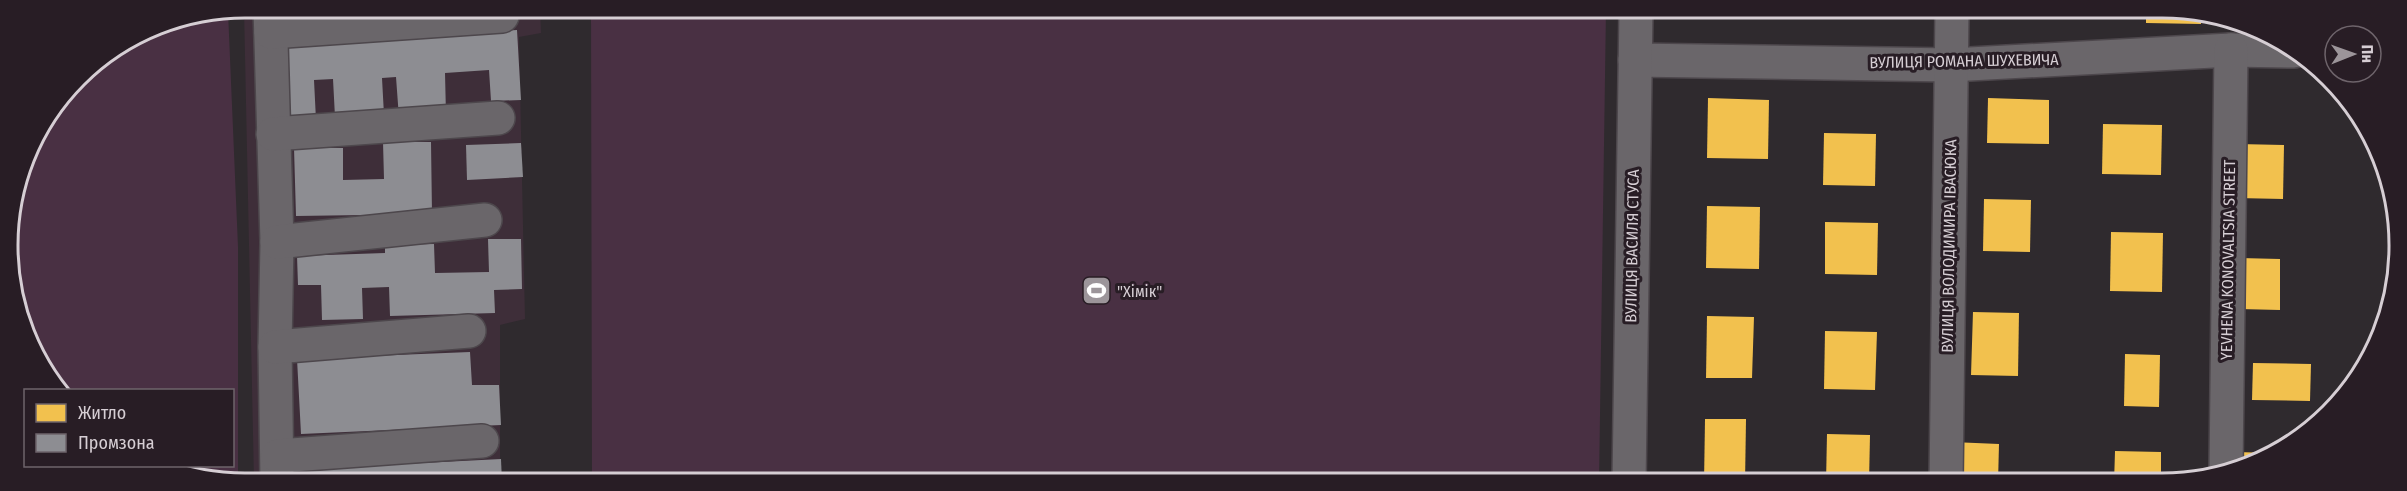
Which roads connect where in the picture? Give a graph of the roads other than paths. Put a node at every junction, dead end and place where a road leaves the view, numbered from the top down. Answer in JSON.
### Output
{"nodes":[{"id":1,"x":386,"y":18,"type":"edge"},
{"id":2,"x":1636,"y":18,"type":"edge"},
{"id":3,"x":1952,"y":18,"type":"edge"},
{"id":4,"x":270,"y":20,"type":"edge"},
{"id":5,"x":2231,"y":50,"type":"junction"},
{"id":6,"x":2280,"y":51,"type":"edge"},
{"id":7,"x":1635,"y":60,"type":"junction"},
{"id":8,"x":1951,"y":64,"type":"junction"},
{"id":9,"x":498,"y":118,"type":"dead end"},
{"id":10,"x":273,"y":134,"type":"junction"},
{"id":11,"x":485,"y":220,"type":"dead end"},
{"id":12,"x":277,"y":242,"type":"junction"},
{"id":13,"x":469,"y":331,"type":"dead end"},
{"id":14,"x":275,"y":347,"type":"junction"},
{"id":15,"x":482,"y":441,"type":"dead end"},
{"id":16,"x":2226,"y":463,"type":"edge"},
{"id":17,"x":278,"y":469,"type":"edge"},
{"id":18,"x":1629,"y":473,"type":"edge"},
{"id":19,"x":1946,"y":473,"type":"edge"}],
"edges":[{"from":1,"to":4,"type":"street"},
{"from":2,"to":7,"type":"street","name":"ВУЛИЦЯ ВАСИЛЯ СТУСА"},
{"from":3,"to":8,"type":"street","name":"ВУЛИЦЯ ВОЛОДИМИРА ІВАСЮКА"},
{"from":4,"to":10,"type":"street"},
{"from":5,"to":6,"type":"street","name":"ВУЛИЦЯ РОМАНА ШУХЕВИЧА"},
{"from":5,"to":8,"type":"street","name":"ВУЛИЦЯ РОМАНА ШУХЕВИЧА"},
{"from":5,"to":16,"type":"street","name":"YEVHENA KONOVALTSIA STREET"},
{"from":7,"to":8,"type":"street","name":"ВУЛИЦЯ РОМАНА ШУХЕВИЧА"},
{"from":7,"to":18,"type":"street","name":"ВУЛИЦЯ ВАСИЛЯ СТУСА"},
{"from":8,"to":19,"type":"street","name":"ВУЛИЦЯ ВОЛОДИМИРА ІВАСЮКА"},
{"from":9,"to":10,"type":"street"},
{"from":10,"to":12,"type":"street"},
{"from":11,"to":12,"type":"street"},
{"from":12,"to":14,"type":"street"},
{"from":13,"to":14,"type":"street"},
{"from":14,"to":17,"type":"street"},
{"from":15,"to":17,"type":"street"}]}
